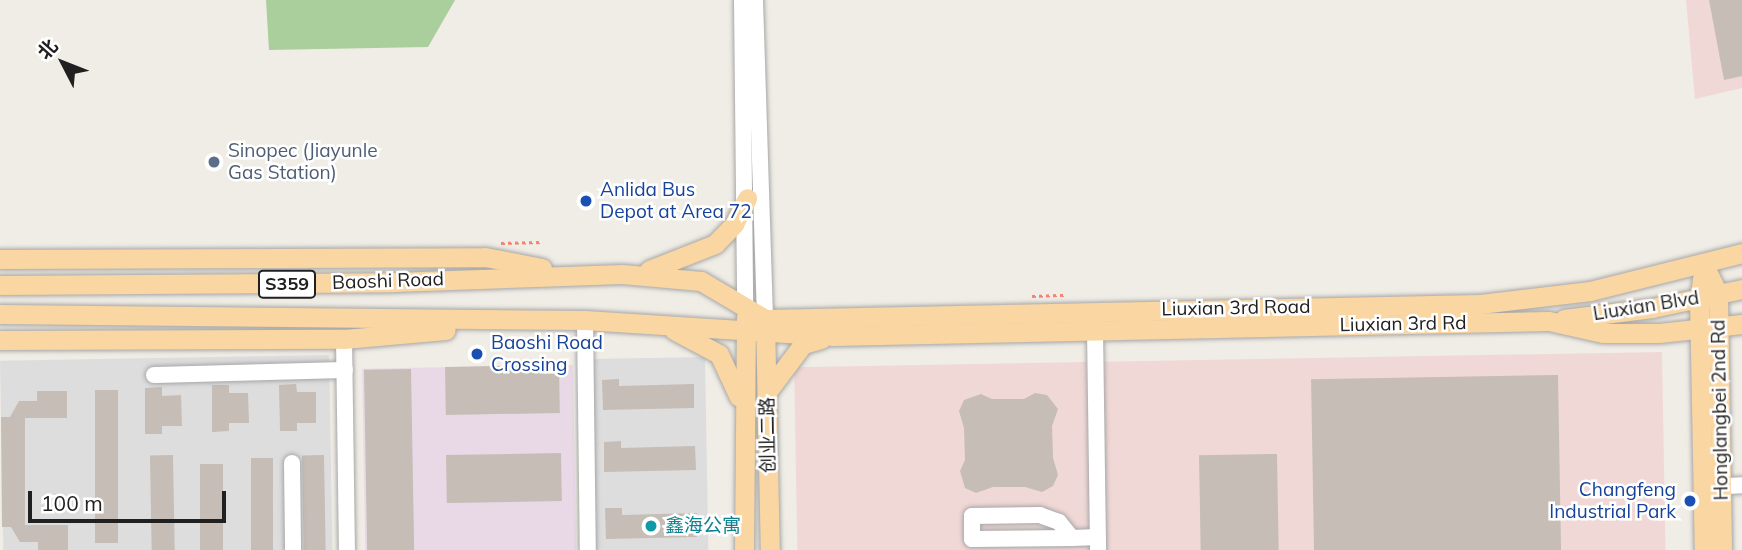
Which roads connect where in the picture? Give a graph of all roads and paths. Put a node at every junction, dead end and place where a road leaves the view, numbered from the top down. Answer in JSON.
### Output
{"nodes":[{"id":1,"x":742,"y":0,"type":"edge"},
{"id":2,"x":755,"y":0,"type":"edge"},
{"id":3,"x":747,"y":198,"type":"junction"},
{"id":4,"x":1742,"y":253,"type":"edge"},
{"id":5,"x":0,"y":259,"type":"edge"},
{"id":6,"x":1704,"y":265,"type":"junction"},
{"id":7,"x":574,"y":274,"type":"junction"},
{"id":8,"x":622,"y":274,"type":"junction"},
{"id":9,"x":0,"y":285,"type":"edge"},
{"id":10,"x":1742,"y":289,"type":"edge"},
{"id":11,"x":1709,"y":296,"type":"junction"},
{"id":12,"x":745,"y":305,"type":"junction"},
{"id":13,"x":0,"y":314,"type":"edge"},
{"id":14,"x":565,"y":320,"type":"junction"},
{"id":15,"x":585,"y":320,"type":"junction"},
{"id":16,"x":1549,"y":321,"type":"junction"},
{"id":17,"x":650,"y":322,"type":"junction"},
{"id":18,"x":1742,"y":324,"type":"edge"},
{"id":19,"x":766,"y":326,"type":"junction"},
{"id":20,"x":1709,"y":327,"type":"junction"},
{"id":21,"x":746,"y":330,"type":"junction"},
{"id":22,"x":1095,"y":330,"type":"junction"},
{"id":23,"x":834,"y":336,"type":"junction"},
{"id":24,"x":344,"y":339,"type":"junction"},
{"id":25,"x":0,"y":341,"type":"edge"},
{"id":26,"x":345,"y":370,"type":"junction"},
{"id":27,"x":154,"y":375,"type":"dead end"},
{"id":28,"x":767,"y":393,"type":"junction"},
{"id":29,"x":742,"y":408,"type":"junction"},
{"id":30,"x":292,"y":463,"type":"dead end"},
{"id":31,"x":1742,"y":485,"type":"edge"},
{"id":32,"x":1712,"y":487,"type":"junction"},
{"id":33,"x":1072,"y":538,"type":"junction"},
{"id":34,"x":1098,"y":544,"type":"edge"},
{"id":35,"x":293,"y":550,"type":"edge"},
{"id":36,"x":347,"y":550,"type":"edge"},
{"id":37,"x":588,"y":550,"type":"edge"},
{"id":38,"x":744,"y":550,"type":"edge"},
{"id":39,"x":770,"y":550,"type":"edge"},
{"id":40,"x":1704,"y":550,"type":"edge"},
{"id":41,"x":1722,"y":550,"type":"edge"}],
"edges":[{"from":1,"to":3,"type":"street"},
{"from":2,"to":19,"type":"street"},
{"from":3,"to":8,"type":"main road"},
{"from":3,"to":12,"type":"street"},
{"from":4,"to":6,"type":"main road","name":"Liuxian Blvd"},
{"from":5,"to":7,"type":"main road"},
{"from":6,"to":11,"type":"main road","name":"Honglangbei 2nd Rd"},
{"from":6,"to":19,"type":"main road","name":"Liuxian 3rd Road"},
{"from":7,"to":8,"type":"main road","name":"Baoshi Road","number":"S359"},
{"from":7,"to":9,"type":"main road","name":"Baoshi Road","number":"S359"},
{"from":8,"to":12,"type":"main road","name":"Baoshi Road","number":"S359"},
{"from":10,"to":11,"type":"main road","name":"Liuxian Blvd"},
{"from":11,"to":16,"type":"main road","name":"Liuxian Blvd"},
{"from":11,"to":20,"type":"main road","name":"Honglangbei 2nd Rd"},
{"from":12,"to":19,"type":"main road","name":"Baoshi Road","number":"S359"},
{"from":12,"to":21,"type":"main road","name":"创业二路","number":"S359"},
{"from":13,"to":14,"type":"main road","name":"Baoshi Road","number":"S359"},
{"from":14,"to":15,"type":"main road","name":"Baoshi Road","number":"S359"},
{"from":14,"to":24,"type":"main road"},
{"from":15,"to":17,"type":"main road","name":"Baoshi Road","number":"S359"},
{"from":15,"to":37,"type":"street"},
{"from":16,"to":20,"type":"main road","name":"Liuxian 3rd Rd"},
{"from":16,"to":22,"type":"main road","name":"Liuxian 3rd Rd"},
{"from":17,"to":21,"type":"main road"},
{"from":17,"to":29,"type":"main road","name":"创业二路","number":"S359"},
{"from":18,"to":20,"type":"main road","name":"Liuxian 3rd Rd"},
{"from":19,"to":21,"type":"main road"},
{"from":19,"to":23,"type":"main road"},
{"from":19,"to":28,"type":"main road","name":"创业二路"},
{"from":20,"to":32,"type":"main road","name":"Honglangbei 2nd Rd"},
{"from":21,"to":29,"type":"main road","name":"创业二路","number":"S359"},
{"from":22,"to":23,"type":"main road","name":"Liuxian 3rd Rd"},
{"from":22,"to":34,"type":"street"},
{"from":23,"to":28,"type":"main road"},
{"from":24,"to":25,"type":"main road"},
{"from":24,"to":26,"type":"street"},
{"from":26,"to":27,"type":"street"},
{"from":26,"to":36,"type":"street"},
{"from":28,"to":39,"type":"main road","name":"创业二路"},
{"from":29,"to":38,"type":"main road","name":"创业二路","number":"S359"},
{"from":30,"to":35,"type":"street"},
{"from":31,"to":32,"type":"street"},
{"from":32,"to":40,"type":"main road","name":"Honglangbei 2nd Rd"},
{"from":32,"to":41,"type":"main road","name":"Honglangbei 2nd Rd"},
{"from":33,"to":33,"type":"street"},
{"from":33,"to":34,"type":"street"}]}
